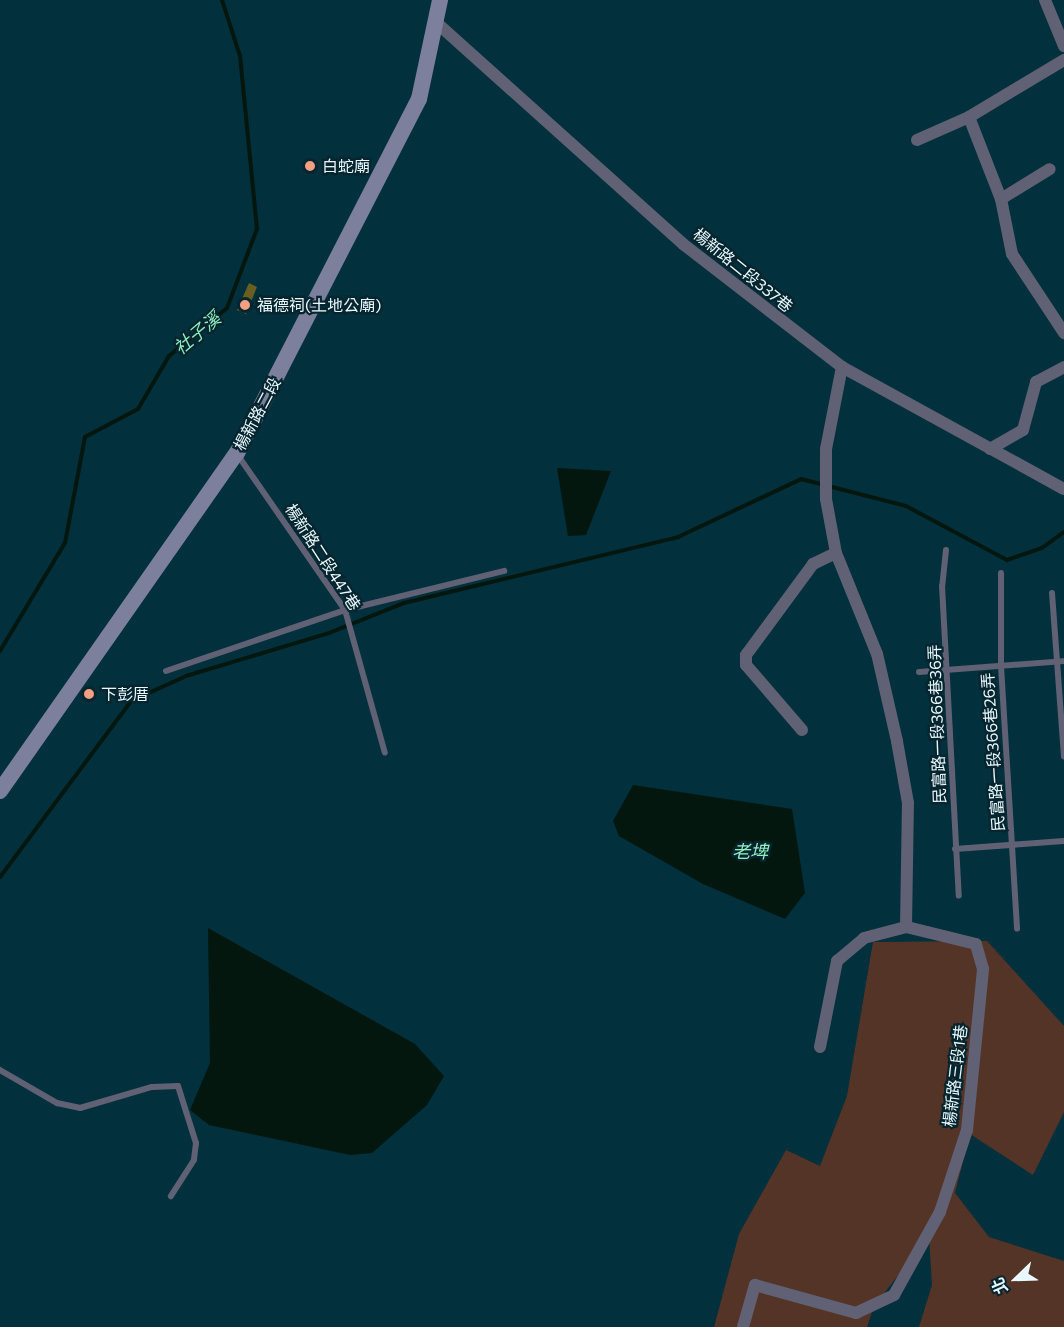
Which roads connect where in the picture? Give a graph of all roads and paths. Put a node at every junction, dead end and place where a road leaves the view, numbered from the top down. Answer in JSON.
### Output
{"nodes":[{"id":1,"x":440,"y":0,"type":"edge"},
{"id":2,"x":1046,"y":0,"type":"edge"},
{"id":3,"x":438,"y":24,"type":"junction"},
{"id":4,"x":1064,"y":46,"type":"edge"},
{"id":5,"x":1064,"y":60,"type":"edge"},
{"id":6,"x":969,"y":117,"type":"junction"},
{"id":7,"x":917,"y":140,"type":"dead end"},
{"id":8,"x":1050,"y":170,"type":"dead end"},
{"id":9,"x":1002,"y":199,"type":"junction"},
{"id":10,"x":1064,"y":333,"type":"edge"},
{"id":11,"x":842,"y":367,"type":"junction"},
{"id":12,"x":1064,"y":367,"type":"edge"},
{"id":13,"x":990,"y":449,"type":"junction"},
{"id":14,"x":237,"y":453,"type":"junction"},
{"id":15,"x":1064,"y":489,"type":"edge"},
{"id":16,"x":946,"y":550,"type":"dead end"},
{"id":17,"x":836,"y":553,"type":"junction"},
{"id":18,"x":504,"y":570,"type":"dead end"},
{"id":19,"x":1001,"y":573,"type":"dead end"},
{"id":20,"x":1052,"y":593,"type":"dead end"},
{"id":21,"x":345,"y":610,"type":"junction"},
{"id":22,"x":1061,"y":662,"type":"edge"},
{"id":23,"x":1001,"y":666,"type":"junction"},
{"id":24,"x":166,"y":671,"type":"dead end"},
{"id":25,"x":949,"y":671,"type":"junction"},
{"id":26,"x":919,"y":672,"type":"dead end"},
{"id":27,"x":1063,"y":703,"type":"edge"},
{"id":28,"x":802,"y":730,"type":"dead end"},
{"id":29,"x":385,"y":753,"type":"dead end"},
{"id":30,"x":1064,"y":757,"type":"edge"},
{"id":31,"x":0,"y":791,"type":"edge"},
{"id":32,"x":1064,"y":841,"type":"edge"},
{"id":33,"x":1012,"y":844,"type":"junction"},
{"id":34,"x":955,"y":849,"type":"junction"},
{"id":35,"x":959,"y":896,"type":"dead end"},
{"id":36,"x":906,"y":927,"type":"junction"},
{"id":37,"x":1017,"y":929,"type":"dead end"},
{"id":38,"x":820,"y":1047,"type":"dead end"},
{"id":39,"x":0,"y":1070,"type":"edge"},
{"id":40,"x":171,"y":1196,"type":"dead end"},
{"id":41,"x":743,"y":1327,"type":"edge"}],
"edges":[{"from":1,"to":3,"type":"main road","name":"楊新路二段"},
{"from":2,"to":4,"type":"street"},
{"from":3,"to":11,"type":"street","name":"楊新路二段337巷"},
{"from":3,"to":14,"type":"main road","name":"楊新路二段"},
{"from":5,"to":6,"type":"street"},
{"from":6,"to":7,"type":"street"},
{"from":6,"to":9,"type":"street"},
{"from":8,"to":9,"type":"street"},
{"from":9,"to":10,"type":"street"},
{"from":11,"to":13,"type":"street","name":"楊新路二段337巷"},
{"from":11,"to":17,"type":"street"},
{"from":12,"to":13,"type":"street"},
{"from":13,"to":15,"type":"street","name":"楊新路二段337巷"},
{"from":14,"to":21,"type":"lane","name":"楊新路二段447巷"},
{"from":14,"to":31,"type":"main road","name":"楊新路二段"},
{"from":16,"to":25,"type":"lane","name":"民富路一段366巷36弄"},
{"from":17,"to":28,"type":"street"},
{"from":17,"to":36,"type":"street"},
{"from":18,"to":21,"type":"lane"},
{"from":19,"to":23,"type":"lane","name":"民富路一段366巷26弄"},
{"from":20,"to":22,"type":"lane"},
{"from":21,"to":24,"type":"lane"},
{"from":21,"to":29,"type":"lane","name":"楊新路二段447巷"},
{"from":22,"to":23,"type":"lane"},
{"from":22,"to":27,"type":"lane"},
{"from":23,"to":25,"type":"lane"},
{"from":23,"to":33,"type":"lane","name":"民富路一段366巷26弄"},
{"from":25,"to":26,"type":"lane"},
{"from":25,"to":34,"type":"lane","name":"民富路一段366巷36弄"},
{"from":27,"to":30,"type":"lane"},
{"from":32,"to":33,"type":"lane"},
{"from":33,"to":34,"type":"lane"},
{"from":33,"to":37,"type":"lane","name":"民富路一段366巷26弄"},
{"from":34,"to":35,"type":"lane","name":"民富路一段366巷36弄"},
{"from":36,"to":38,"type":"street"},
{"from":36,"to":41,"type":"street","name":"楊新路三段1巷"},
{"from":39,"to":40,"type":"lane"}]}
